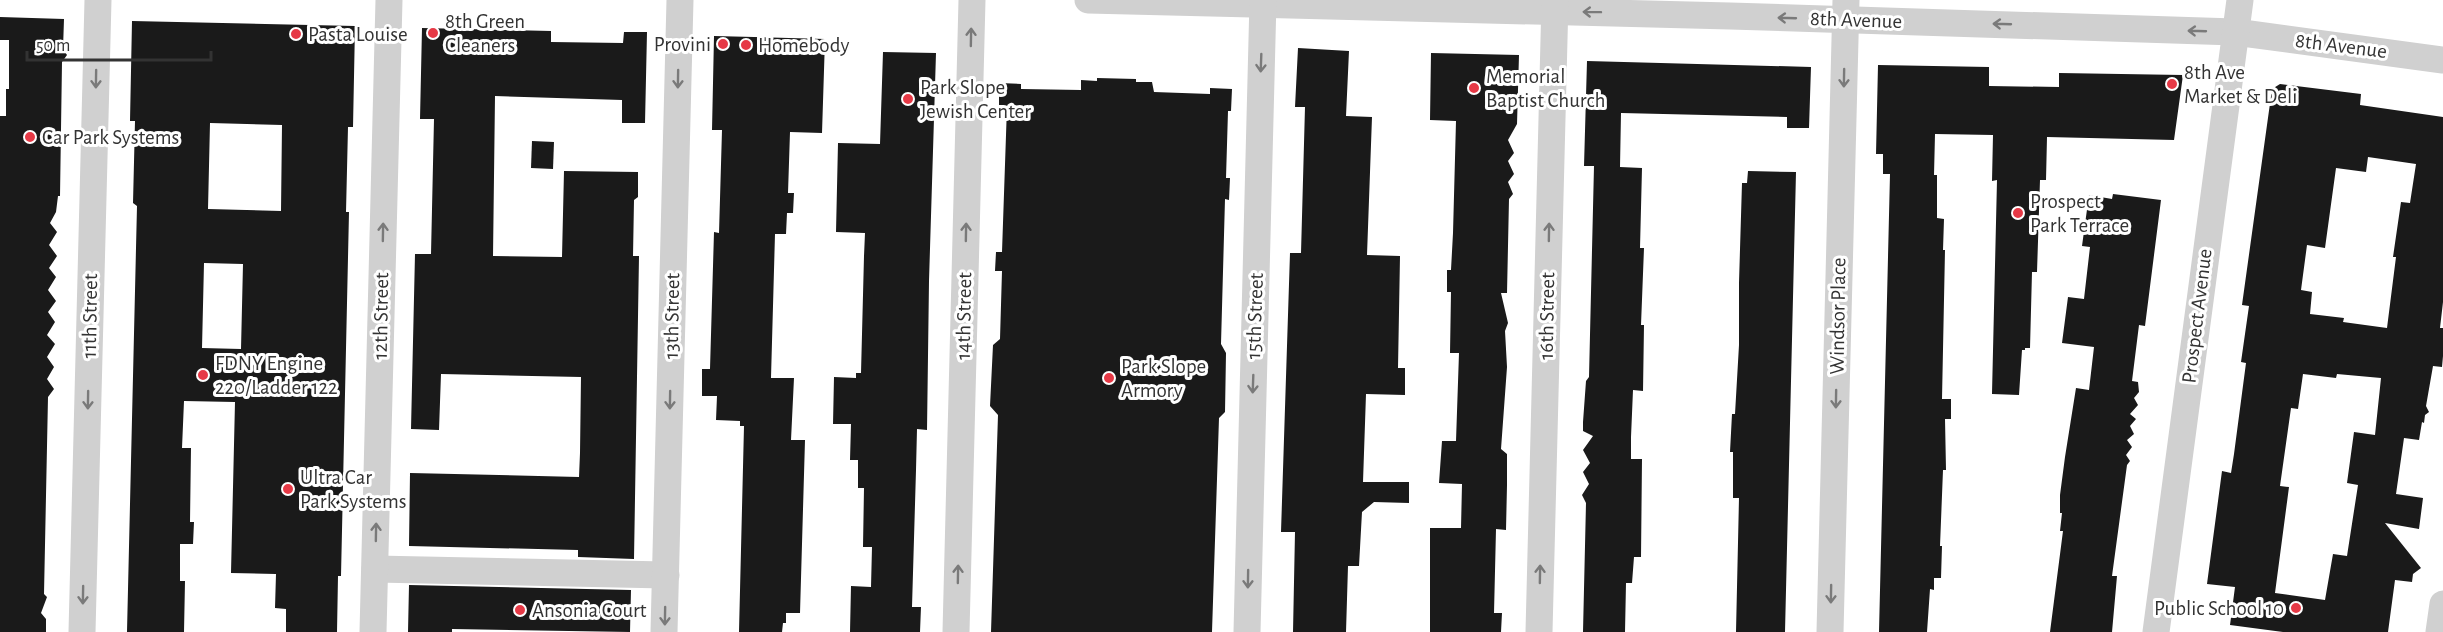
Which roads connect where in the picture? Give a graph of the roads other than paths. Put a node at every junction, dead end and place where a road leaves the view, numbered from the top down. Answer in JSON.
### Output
{"nodes":[{"id":1,"x":98,"y":0,"type":"edge"},
{"id":2,"x":389,"y":0,"type":"edge"},
{"id":3,"x":680,"y":0,"type":"edge"},
{"id":4,"x":972,"y":0,"type":"edge"},
{"id":5,"x":1088,"y":0,"type":"edge"},
{"id":6,"x":2240,"y":0,"type":"edge"},
{"id":7,"x":1263,"y":2,"type":"edge"},
{"id":8,"x":1554,"y":6,"type":"edge"},
{"id":9,"x":1846,"y":10,"type":"edge"},
{"id":10,"x":2235,"y":32,"type":"junction"},
{"id":11,"x":2443,"y":60,"type":"edge"},
{"id":12,"x":375,"y":569,"type":"junction"},
{"id":13,"x":666,"y":576,"type":"junction"},
{"id":14,"x":2443,"y":604,"type":"edge"},
{"id":15,"x":82,"y":632,"type":"edge"},
{"id":16,"x":373,"y":632,"type":"edge"},
{"id":17,"x":664,"y":632,"type":"edge"},
{"id":18,"x":956,"y":632,"type":"edge"},
{"id":19,"x":1247,"y":632,"type":"edge"},
{"id":20,"x":1539,"y":632,"type":"edge"},
{"id":21,"x":1830,"y":632,"type":"edge"},
{"id":22,"x":2156,"y":632,"type":"edge"},
{"id":23,"x":2439,"y":632,"type":"edge"}],
"edges":[{"from":1,"to":15,"type":"street","name":"11th Street","one_way":true},
{"from":12,"to":2,"type":"street","name":"12th Street","one_way":true},
{"from":3,"to":13,"type":"street","name":"13th Street","one_way":true},
{"from":18,"to":4,"type":"street","name":"14th Street","one_way":true},
{"from":5,"to":7,"type":"street","name":"8th Avenue"},
{"from":6,"to":10,"type":"street","name":"Prospect Avenue"},
{"from":7,"to":8,"type":"street","name":"8th Avenue"},
{"from":7,"to":19,"type":"street","name":"15th Street","one_way":true},
{"from":9,"to":8,"type":"street","name":"8th Avenue","one_way":true},
{"from":20,"to":8,"type":"street","name":"16th Street","one_way":true},
{"from":10,"to":9,"type":"street","name":"8th Avenue","one_way":true},
{"from":9,"to":21,"type":"street","name":"Windsor Place","one_way":true},
{"from":10,"to":11,"type":"street","name":"8th Avenue"},
{"from":10,"to":22,"type":"street","name":"Prospect Avenue"},
{"from":12,"to":13,"type":"street"},
{"from":12,"to":16,"type":"street","name":"12th Street"},
{"from":13,"to":17,"type":"street","name":"13th Street","one_way":true},
{"from":14,"to":23,"type":"street"}]}
